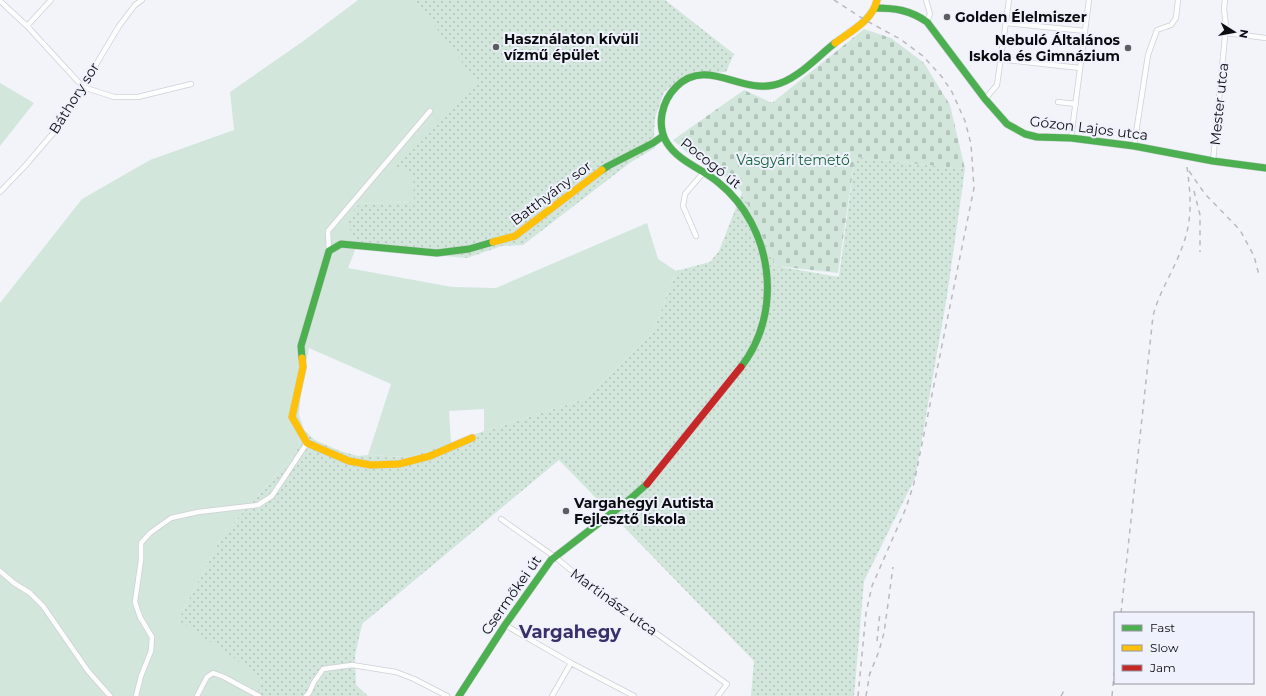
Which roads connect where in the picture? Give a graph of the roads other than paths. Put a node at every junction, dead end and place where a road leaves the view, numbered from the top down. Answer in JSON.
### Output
{"nodes":[{"id":1,"x":51,"y":0,"type":"edge"},
{"id":2,"x":142,"y":0,"type":"edge"},
{"id":3,"x":877,"y":0,"type":"edge"},
{"id":4,"x":926,"y":0,"type":"edge"},
{"id":5,"x":1009,"y":0,"type":"edge"},
{"id":6,"x":1089,"y":0,"type":"edge"},
{"id":7,"x":1178,"y":0,"type":"edge"},
{"id":8,"x":1225,"y":0,"type":"edge"},
{"id":9,"x":0,"y":1,"type":"edge"},
{"id":10,"x":875,"y":8,"type":"junction"},
{"id":11,"x":927,"y":22,"type":"junction"},
{"id":12,"x":1006,"y":23,"type":"junction"},
{"id":13,"x":27,"y":26,"type":"junction"},
{"id":14,"x":1085,"y":32,"type":"junction"},
{"id":15,"x":1226,"y":33,"type":"junction"},
{"id":16,"x":1266,"y":38,"type":"edge"},
{"id":17,"x":1002,"y":54,"type":"junction"},
{"id":18,"x":1080,"y":68,"type":"junction"},
{"id":19,"x":191,"y":84,"type":"dead end"},
{"id":20,"x":83,"y":87,"type":"junction"},
{"id":21,"x":985,"y":100,"type":"junction"},
{"id":22,"x":1058,"y":102,"type":"dead end"},
{"id":23,"x":1076,"y":104,"type":"junction"},
{"id":24,"x":430,"y":111,"type":"dead end"},
{"id":25,"x":663,"y":136,"type":"junction"},
{"id":26,"x":1071,"y":138,"type":"junction"},
{"id":27,"x":1134,"y":146,"type":"junction"},
{"id":28,"x":1213,"y":161,"type":"junction"},
{"id":29,"x":1266,"y":168,"type":"edge"},
{"id":30,"x":704,"y":172,"type":"junction"},
{"id":31,"x":0,"y":192,"type":"edge"},
{"id":32,"x":696,"y":236,"type":"dead end"},
{"id":33,"x":329,"y":251,"type":"junction"},
{"id":34,"x":472,"y":438,"type":"dead end"},
{"id":35,"x":307,"y":443,"type":"junction"},
{"id":36,"x":501,"y":519,"type":"dead end"},
{"id":37,"x":598,"y":522,"type":"joint"},
{"id":38,"x":554,"y":557,"type":"junction"},
{"id":39,"x":0,"y":571,"type":"edge"},
{"id":40,"x":505,"y":625,"type":"junction"},
{"id":41,"x":571,"y":663,"type":"junction"},
{"id":42,"x":110,"y":696,"type":"edge"},
{"id":43,"x":136,"y":696,"type":"edge"},
{"id":44,"x":197,"y":696,"type":"edge"},
{"id":45,"x":259,"y":696,"type":"edge"},
{"id":46,"x":306,"y":696,"type":"edge"},
{"id":47,"x":447,"y":696,"type":"edge"},
{"id":48,"x":460,"y":696,"type":"edge"},
{"id":49,"x":552,"y":696,"type":"edge"},
{"id":50,"x":634,"y":696,"type":"edge"},
{"id":51,"x":718,"y":696,"type":"edge"}],
"edges":[{"from":1,"to":13,"type":"street"},
{"from":2,"to":20,"type":"street","name":"Báthory sor"},
{"from":3,"to":10,"type":"street"},
{"from":4,"to":11,"type":"street"},
{"from":5,"to":12,"type":"street"},
{"from":6,"to":14,"type":"street"},
{"from":7,"to":27,"type":"street"},
{"from":8,"to":15,"type":"street","name":"Mester utca"},
{"from":9,"to":13,"type":"street"},
{"from":10,"to":11,"type":"street","name":"Gózon Lajos utca"},
{"from":10,"to":25,"type":"street","name":"Pocogó út"},
{"from":11,"to":21,"type":"street","name":"Gózon Lajos utca"},
{"from":12,"to":14,"type":"street"},
{"from":12,"to":17,"type":"street"},
{"from":13,"to":20,"type":"street"},
{"from":14,"to":18,"type":"street"},
{"from":15,"to":16,"type":"street"},
{"from":15,"to":28,"type":"street","name":"Mester utca"},
{"from":17,"to":18,"type":"street"},
{"from":17,"to":21,"type":"street"},
{"from":18,"to":23,"type":"street"},
{"from":19,"to":20,"type":"street"},
{"from":20,"to":31,"type":"street","name":"Báthory sor"},
{"from":21,"to":26,"type":"street","name":"Gózon Lajos utca"},
{"from":22,"to":23,"type":"street"},
{"from":23,"to":26,"type":"street"},
{"from":24,"to":33,"type":"street"},
{"from":25,"to":30,"type":"street","name":"Pocogó út"},
{"from":25,"to":33,"type":"street","name":"Batthyány sor"},
{"from":26,"to":27,"type":"street","name":"Gózon Lajos utca"},
{"from":27,"to":28,"type":"street","name":"Gózon Lajos utca"},
{"from":28,"to":29,"type":"street","name":"Gózon Lajos utca"},
{"from":30,"to":32,"type":"street"},
{"from":30,"to":37,"type":"street","name":"Pocogó út"},
{"from":33,"to":35,"type":"street"},
{"from":34,"to":35,"type":"street"},
{"from":35,"to":43,"type":"street"},
{"from":36,"to":38,"type":"street","name":"Martinász utca"},
{"from":37,"to":38,"type":"street","name":"Csermőkei út"},
{"from":38,"to":40,"type":"street","name":"Csermőkei út"},
{"from":38,"to":51,"type":"street","name":"Martinász utca"},
{"from":39,"to":42,"type":"street"},
{"from":40,"to":41,"type":"street"},
{"from":40,"to":48,"type":"street","name":"Csermőkei út"},
{"from":41,"to":49,"type":"street"},
{"from":41,"to":50,"type":"street"},
{"from":44,"to":45,"type":"street"},
{"from":46,"to":47,"type":"street"}]}
